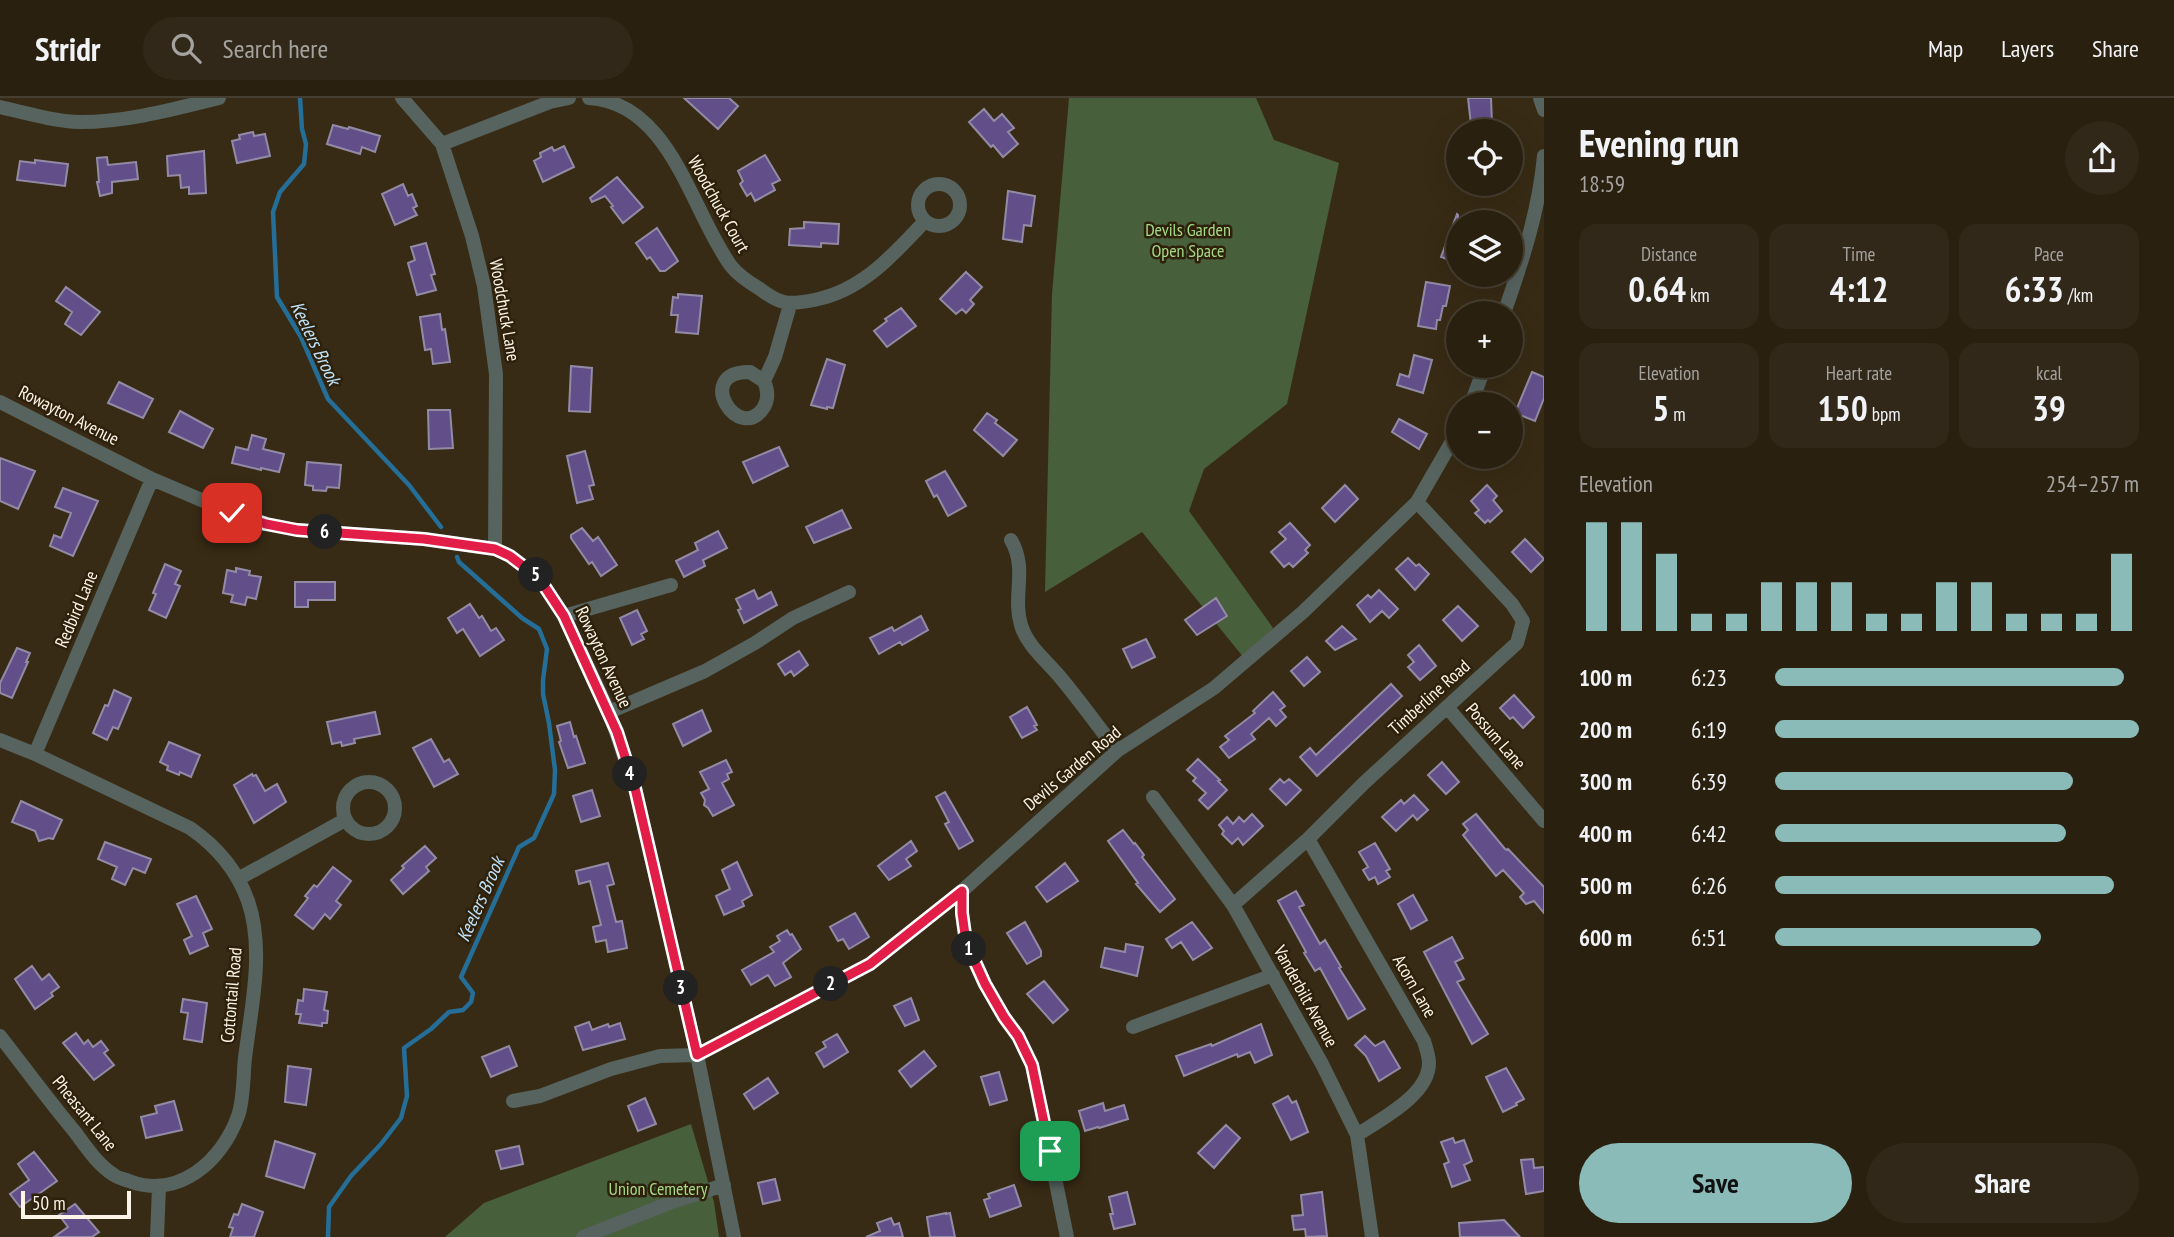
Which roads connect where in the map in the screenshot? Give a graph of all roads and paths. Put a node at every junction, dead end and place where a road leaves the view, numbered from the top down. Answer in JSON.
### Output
{"nodes":[{"id":1,"x":219,"y":98,"type":"edge"},
{"id":2,"x":402,"y":98,"type":"edge"},
{"id":3,"x":569,"y":98,"type":"edge"},
{"id":4,"x":589,"y":98,"type":"edge"},
{"id":5,"x":1540,"y":98,"type":"edge"},
{"id":6,"x":0,"y":107,"type":"edge"},
{"id":7,"x":1544,"y":110,"type":"edge"},
{"id":8,"x":442,"y":144,"type":"junction"},
{"id":9,"x":1544,"y":156,"type":"edge"},
{"id":10,"x":925,"y":221,"type":"dead end"},
{"id":11,"x":1508,"y":301,"type":"edge"},
{"id":12,"x":790,"y":305,"type":"junction"},
{"id":13,"x":764,"y":381,"type":"dead end"},
{"id":14,"x":0,"y":402,"type":"edge"},
{"id":15,"x":1446,"y":452,"type":"edge"},
{"id":16,"x":152,"y":479,"type":"junction"},
{"id":17,"x":1417,"y":502,"type":"junction"},
{"id":18,"x":1011,"y":540,"type":"dead end"},
{"id":19,"x":495,"y":549,"type":"junction"},
{"id":20,"x":671,"y":585,"type":"dead end"},
{"id":21,"x":849,"y":592,"type":"dead end"},
{"id":22,"x":564,"y":616,"type":"junction"},
{"id":23,"x":1447,"y":707,"type":"junction"},
{"id":24,"x":609,"y":712,"type":"junction"},
{"id":25,"x":0,"y":740,"type":"edge"},
{"id":26,"x":1117,"y":751,"type":"junction"},
{"id":27,"x":35,"y":754,"type":"junction"},
{"id":28,"x":1153,"y":797,"type":"dead end"},
{"id":29,"x":345,"y":820,"type":"dead end"},
{"id":30,"x":1544,"y":821,"type":"edge"},
{"id":31,"x":1308,"y":839,"type":"junction"},
{"id":32,"x":238,"y":879,"type":"junction"},
{"id":33,"x":962,"y":891,"type":"junction"},
{"id":34,"x":1233,"y":905,"type":"junction"},
{"id":35,"x":1273,"y":975,"type":"junction"},
{"id":36,"x":1133,"y":1027,"type":"dead end"},
{"id":37,"x":0,"y":1036,"type":"edge"},
{"id":38,"x":697,"y":1055,"type":"junction"},
{"id":39,"x":513,"y":1101,"type":"dead end"},
{"id":40,"x":1357,"y":1135,"type":"junction"},
{"id":41,"x":724,"y":1185,"type":"junction"},
{"id":42,"x":159,"y":1187,"type":"junction"},
{"id":43,"x":157,"y":1237,"type":"edge"},
{"id":44,"x":583,"y":1237,"type":"edge"},
{"id":45,"x":734,"y":1237,"type":"edge"},
{"id":46,"x":1067,"y":1237,"type":"edge"},
{"id":47,"x":1372,"y":1237,"type":"edge"}],
"edges":[{"from":1,"to":6,"type":"street"},
{"from":2,"to":8,"type":"street","name":"Woodchuck Lane"},
{"from":3,"to":8,"type":"street"},
{"from":4,"to":12,"type":"street","name":"Woodchuck Court"},
{"from":5,"to":7,"type":"street"},
{"from":8,"to":19,"type":"street","name":"Woodchuck Lane"},
{"from":9,"to":11,"type":"street"},
{"from":10,"to":12,"type":"street"},
{"from":12,"to":13,"type":"street"},
{"from":14,"to":16,"type":"street","name":"Rowayton Avenue"},
{"from":15,"to":17,"type":"street","name":"Devils Garden Road"},
{"from":16,"to":19,"type":"street","name":"Rowayton Avenue"},
{"from":16,"to":27,"type":"street","name":"Redbird Lane"},
{"from":17,"to":23,"type":"street","name":"Timberline Road"},
{"from":17,"to":26,"type":"street","name":"Devils Garden Road"},
{"from":18,"to":26,"type":"street"},
{"from":19,"to":22,"type":"street","name":"Rowayton Avenue"},
{"from":20,"to":22,"type":"street"},
{"from":21,"to":24,"type":"street"},
{"from":22,"to":24,"type":"street","name":"Rowayton Avenue"},
{"from":23,"to":30,"type":"street","name":"Possum Lane"},
{"from":23,"to":31,"type":"street","name":"Timberline Road"},
{"from":24,"to":38,"type":"street","name":"Rowayton Avenue"},
{"from":25,"to":27,"type":"street","name":"Cottontail Road"},
{"from":26,"to":33,"type":"street","name":"Devils Garden Road"},
{"from":27,"to":32,"type":"street","name":"Cottontail Road"},
{"from":28,"to":34,"type":"street","name":"Vanderbilt Avenue"},
{"from":29,"to":32,"type":"street"},
{"from":31,"to":34,"type":"street","name":"Timberline Road"},
{"from":31,"to":40,"type":"street","name":"Acorn Lane"},
{"from":32,"to":42,"type":"street","name":"Cottontail Road"},
{"from":33,"to":38,"type":"street","name":"Devils Garden Road"},
{"from":33,"to":46,"type":"street"},
{"from":34,"to":35,"type":"street","name":"Vanderbilt Avenue"},
{"from":35,"to":36,"type":"street"},
{"from":35,"to":40,"type":"street","name":"Vanderbilt Avenue"},
{"from":37,"to":42,"type":"street","name":"Pheasant Lane"},
{"from":38,"to":39,"type":"street"},
{"from":38,"to":41,"type":"street","name":"Rowayton Avenue"},
{"from":40,"to":47,"type":"street","name":"Vanderbilt Avenue"},
{"from":41,"to":44,"type":"street"},
{"from":41,"to":45,"type":"street","name":"Rowayton Avenue"},
{"from":42,"to":43,"type":"street"}]}
